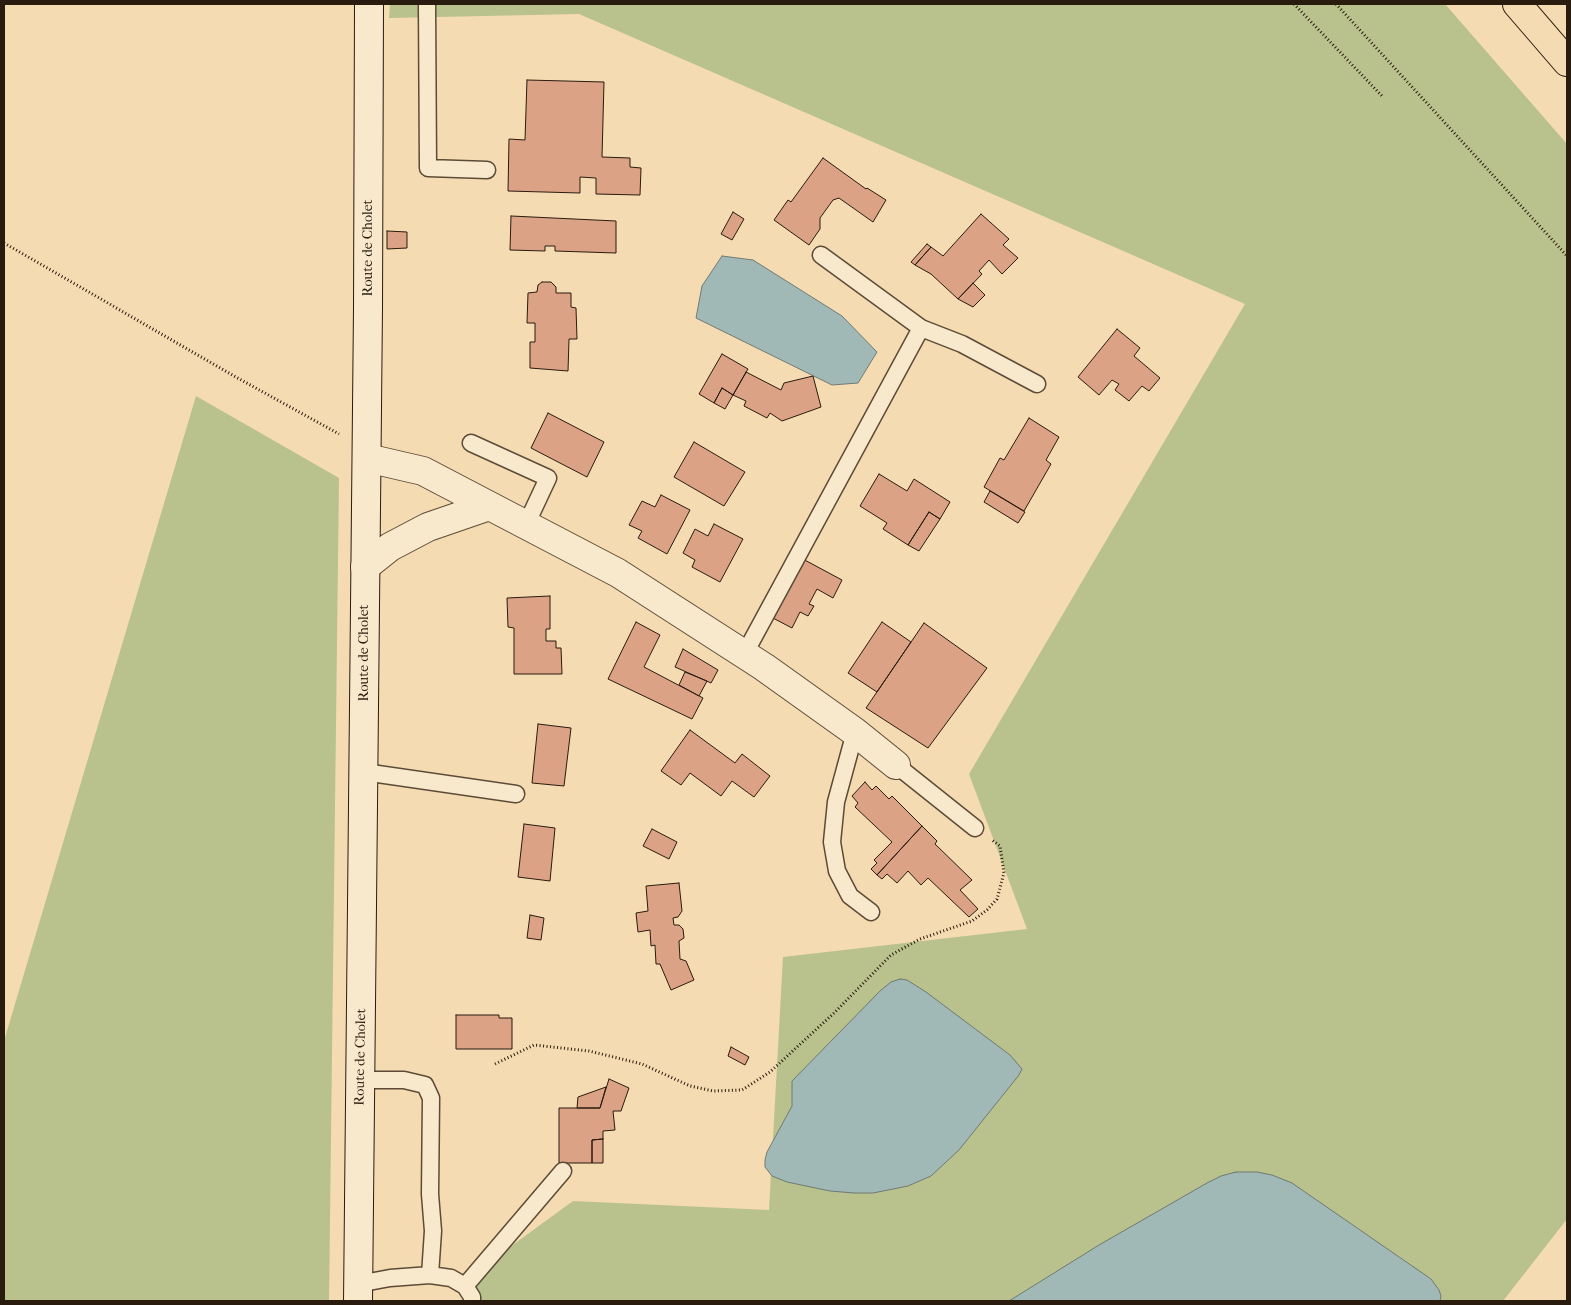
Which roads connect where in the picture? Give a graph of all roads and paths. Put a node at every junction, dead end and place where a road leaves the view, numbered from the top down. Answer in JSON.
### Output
{"nodes":[{"id":1,"x":370,"y":4,"type":"edge"},
{"id":2,"x":427,"y":4,"type":"edge"},
{"id":3,"x":1294,"y":4,"type":"edge"},
{"id":4,"x":1336,"y":4,"type":"edge"},
{"id":5,"x":1517,"y":4,"type":"edge"},
{"id":6,"x":1567,"y":62,"type":"edge"},
{"id":7,"x":1382,"y":96,"type":"dead end"},
{"id":8,"x":487,"y":170,"type":"dead end"},
{"id":9,"x":4,"y":243,"type":"edge"},
{"id":10,"x":821,"y":255,"type":"dead end"},
{"id":11,"x":1567,"y":256,"type":"edge"},
{"id":12,"x":921,"y":328,"type":"junction"},
{"id":13,"x":1037,"y":384,"type":"dead end"},
{"id":14,"x":472,"y":443,"type":"dead end"},
{"id":15,"x":367,"y":452,"type":"junction"},
{"id":16,"x":489,"y":506,"type":"junction"},
{"id":17,"x":526,"y":525,"type":"junction"},
{"id":18,"x":365,"y":567,"type":"junction"},
{"id":19,"x":744,"y":654,"type":"junction"},
{"id":20,"x":855,"y":732,"type":"junction"},
{"id":21,"x":896,"y":765,"type":"joint"},
{"id":22,"x":364,"y":772,"type":"junction"},
{"id":23,"x":516,"y":794,"type":"dead end"},
{"id":24,"x":976,"y":828,"type":"joint"},
{"id":25,"x":871,"y":912,"type":"dead end"},
{"id":26,"x":495,"y":1064,"type":"dead end"},
{"id":27,"x":360,"y":1080,"type":"junction"},
{"id":28,"x":563,"y":1171,"type":"dead end"},
{"id":29,"x":430,"y":1275,"type":"junction"},
{"id":30,"x":465,"y":1286,"type":"junction"},
{"id":31,"x":358,"y":1293,"type":"edge"},
{"id":32,"x":472,"y":1301,"type":"edge"}],
"edges":[{"from":1,"to":15,"type":"main road","name":"Route de Cholet"},
{"from":2,"to":8,"type":"lane"},
{"from":3,"to":7,"type":"path"},
{"from":4,"to":11,"type":"path"},
{"from":5,"to":6,"type":"main road"},
{"from":9,"to":15,"type":"path"},
{"from":10,"to":12,"type":"lane"},
{"from":12,"to":13,"type":"lane"},
{"from":12,"to":19,"type":"lane"},
{"from":14,"to":17,"type":"lane"},
{"from":15,"to":16,"type":"main road"},
{"from":15,"to":18,"type":"main road","name":"Route de Cholet"},
{"from":16,"to":17,"type":"main road"},
{"from":16,"to":18,"type":"main road"},
{"from":17,"to":19,"type":"main road"},
{"from":18,"to":22,"type":"main road","name":"Route de Cholet"},
{"from":19,"to":20,"type":"main road"},
{"from":20,"to":21,"type":"main road"},
{"from":20,"to":25,"type":"lane"},
{"from":21,"to":24,"type":"lane"},
{"from":22,"to":23,"type":"lane"},
{"from":22,"to":27,"type":"main road","name":"Route de Cholet"},
{"from":24,"to":26,"type":"path"},
{"from":27,"to":29,"type":"lane"},
{"from":27,"to":31,"type":"main road","name":"Route de Cholet"},
{"from":28,"to":30,"type":"lane"},
{"from":29,"to":30,"type":"lane"},
{"from":29,"to":31,"type":"lane"},
{"from":30,"to":32,"type":"lane"}]}
